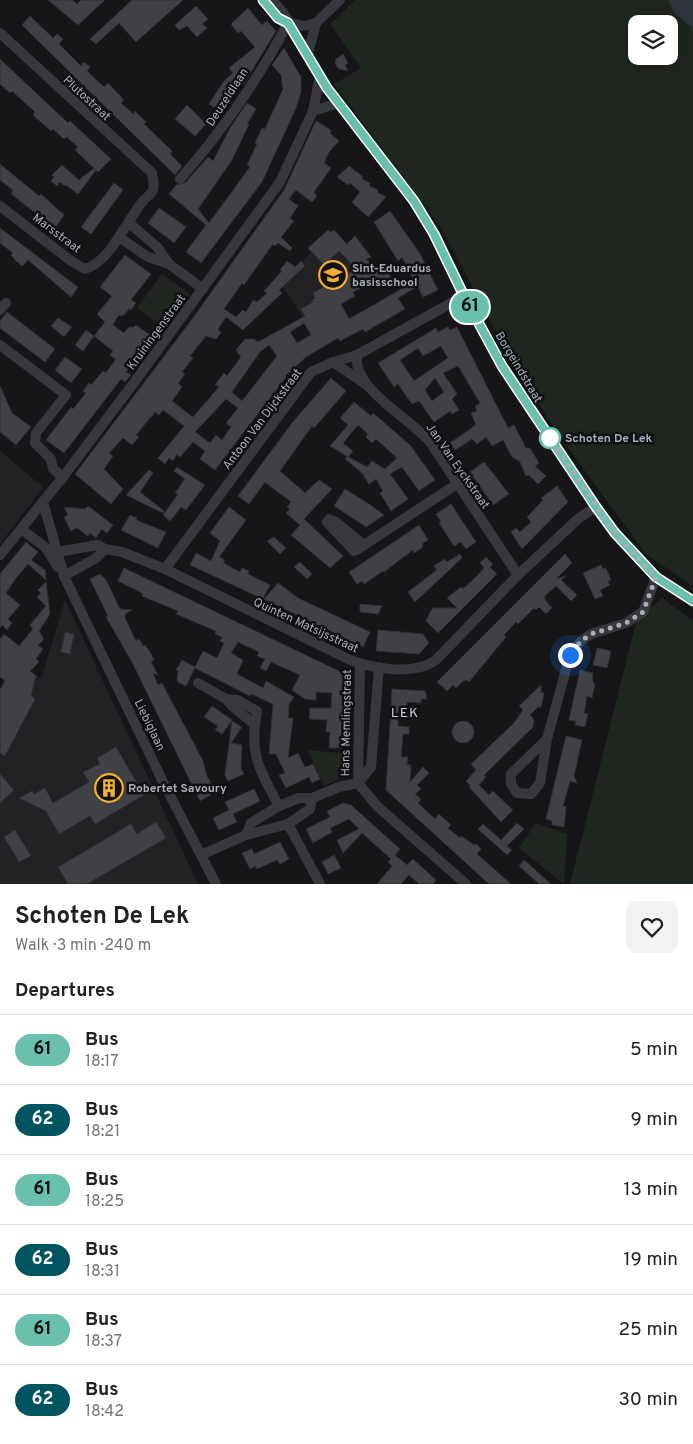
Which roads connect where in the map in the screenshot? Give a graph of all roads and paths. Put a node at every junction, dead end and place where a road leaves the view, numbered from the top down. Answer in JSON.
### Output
{"nodes":[{"id":1,"x":263,"y":0,"type":"edge"},
{"id":2,"x":272,"y":0,"type":"edge"},
{"id":3,"x":340,"y":0,"type":"edge"},
{"id":4,"x":288,"y":23,"type":"junction"},
{"id":5,"x":316,"y":23,"type":"junction"},
{"id":6,"x":0,"y":33,"type":"edge"},
{"id":7,"x":308,"y":53,"type":"junction"},
{"id":8,"x":320,"y":76,"type":"junction"},
{"id":9,"x":338,"y":102,"type":"junction"},
{"id":10,"x":313,"y":111,"type":"junction"},
{"id":11,"x":180,"y":179,"type":"dead end"},
{"id":12,"x":153,"y":182,"type":"joint"},
{"id":13,"x":0,"y":206,"type":"edge"},
{"id":14,"x":128,"y":223,"type":"junction"},
{"id":15,"x":119,"y":237,"type":"junction"},
{"id":16,"x":169,"y":264,"type":"junction"},
{"id":17,"x":202,"y":289,"type":"junction"},
{"id":18,"x":464,"y":296,"type":"junction"},
{"id":19,"x":0,"y":345,"type":"edge"},
{"id":20,"x":357,"y":355,"type":"junction"},
{"id":21,"x":333,"y":362,"type":"junction"},
{"id":22,"x":365,"y":384,"type":"junction"},
{"id":23,"x":63,"y":477,"type":"junction"},
{"id":24,"x":457,"y":484,"type":"junction"},
{"id":25,"x":43,"y":502,"type":"junction"},
{"id":26,"x":596,"y":507,"type":"junction"},
{"id":27,"x":21,"y":529,"type":"junction"},
{"id":28,"x":364,"y":545,"type":"dead end"},
{"id":29,"x":105,"y":549,"type":"junction"},
{"id":30,"x":56,"y":552,"type":"junction"},
{"id":31,"x":0,"y":555,"type":"edge"},
{"id":32,"x":165,"y":569,"type":"junction"},
{"id":33,"x":518,"y":574,"type":"junction"},
{"id":34,"x":64,"y":576,"type":"junction"},
{"id":35,"x":656,"y":577,"type":"junction"},
{"id":36,"x":693,"y":601,"type":"edge"},
{"id":37,"x":360,"y":664,"type":"junction"},
{"id":38,"x":379,"y":667,"type":"junction"},
{"id":39,"x":198,"y":683,"type":"dead end"},
{"id":40,"x":547,"y":739,"type":"junction"},
{"id":41,"x":358,"y":783,"type":"junction"},
{"id":42,"x":312,"y":798,"type":"junction"},
{"id":43,"x":279,"y":806,"type":"junction"},
{"id":44,"x":288,"y":824,"type":"junction"},
{"id":45,"x":246,"y":835,"type":"junction"},
{"id":46,"x":201,"y":855,"type":"junction"},
{"id":47,"x":216,"y":884,"type":"edge"},
{"id":48,"x":320,"y":884,"type":"edge"},
{"id":49,"x":466,"y":884,"type":"edge"}],
"edges":[{"from":1,"to":4,"type":"street"},
{"from":2,"to":4,"type":"street"},
{"from":3,"to":5,"type":"street"},
{"from":4,"to":5,"type":"street"},
{"from":4,"to":7,"type":"street","name":"Borgeindstraat"},
{"from":4,"to":11,"type":"street","name":"Deuzeldlaan"},
{"from":5,"to":7,"type":"street"},
{"from":6,"to":12,"type":"street","name":"Plutostraat"},
{"from":7,"to":8,"type":"street","name":"Borgeindstraat"},
{"from":8,"to":9,"type":"street","name":"Borgeindstraat"},
{"from":8,"to":10,"type":"street","name":"Kruiningenstraat"},
{"from":9,"to":10,"type":"street"},
{"from":9,"to":18,"type":"street","name":"Borgeindstraat"},
{"from":10,"to":17,"type":"street","name":"Kruiningenstraat"},
{"from":12,"to":14,"type":"street","name":"Marsstraat"},
{"from":13,"to":15,"type":"street","name":"Marsstraat"},
{"from":14,"to":15,"type":"street","name":"Marsstraat"},
{"from":14,"to":16,"type":"street"},
{"from":15,"to":16,"type":"street"},
{"from":16,"to":17,"type":"street"},
{"from":17,"to":23,"type":"street","name":"Kruiningenstraat"},
{"from":18,"to":20,"type":"street","name":"Antoon Van Dijckstraat"},
{"from":18,"to":26,"type":"street","name":"Borgeindstraat"},
{"from":19,"to":23,"type":"street"},
{"from":20,"to":21,"type":"street","name":"Antoon Van Dijckstraat"},
{"from":20,"to":22,"type":"street","name":"Jan Van Eyckstraat"},
{"from":21,"to":22,"type":"street","name":"Jan Van Eyckstraat"},
{"from":21,"to":32,"type":"street","name":"Antoon Van Dijckstraat"},
{"from":22,"to":24,"type":"street","name":"Jan Van Eyckstraat"},
{"from":23,"to":25,"type":"street","name":"Kruiningenstraat"},
{"from":24,"to":28,"type":"street"},
{"from":24,"to":33,"type":"street","name":"Jan Van Eyckstraat"},
{"from":25,"to":27,"type":"street","name":"Kruiningenstraat"},
{"from":25,"to":30,"type":"street","name":"Liebiglaan"},
{"from":26,"to":33,"type":"street","name":"Quinten Matsijsstraat"},
{"from":26,"to":35,"type":"street","name":"Borgeindstraat"},
{"from":27,"to":31,"type":"street","name":"Kruiningenstraat"},
{"from":27,"to":34,"type":"street","name":"Liebiglaan"},
{"from":29,"to":30,"type":"street","name":"Quinten Matsijsstraat"},
{"from":29,"to":32,"type":"street","name":"Quinten Matsijsstraat"},
{"from":29,"to":34,"type":"street"},
{"from":30,"to":34,"type":"street","name":"Liebiglaan"},
{"from":32,"to":37,"type":"street","name":"Quinten Matsijsstraat"},
{"from":33,"to":38,"type":"street","name":"Quinten Matsijsstraat"},
{"from":34,"to":46,"type":"street","name":"Liebiglaan"},
{"from":35,"to":36,"type":"street","name":"Borgeindstraat"},
{"from":35,"to":40,"type":"street"},
{"from":37,"to":38,"type":"street","name":"Quinten Matsijsstraat"},
{"from":37,"to":41,"type":"street","name":"Hans Memlingstraat"},
{"from":38,"to":41,"type":"street","name":"Hans Memlingstraat"},
{"from":39,"to":43,"type":"street"},
{"from":40,"to":40,"type":"street"},
{"from":41,"to":42,"type":"street","name":"Hans Memlingstraat"},
{"from":41,"to":49,"type":"street"},
{"from":42,"to":43,"type":"street","name":"Hans Memlingstraat"},
{"from":42,"to":44,"type":"street","name":"Hans Memlingstraat"},
{"from":43,"to":45,"type":"street","name":"Hans Memlingstraat"},
{"from":44,"to":45,"type":"street","name":"Hans Memlingstraat"},
{"from":44,"to":48,"type":"street"},
{"from":45,"to":46,"type":"street","name":"Hans Memlingstraat"},
{"from":46,"to":47,"type":"street","name":"Liebiglaan"}]}
